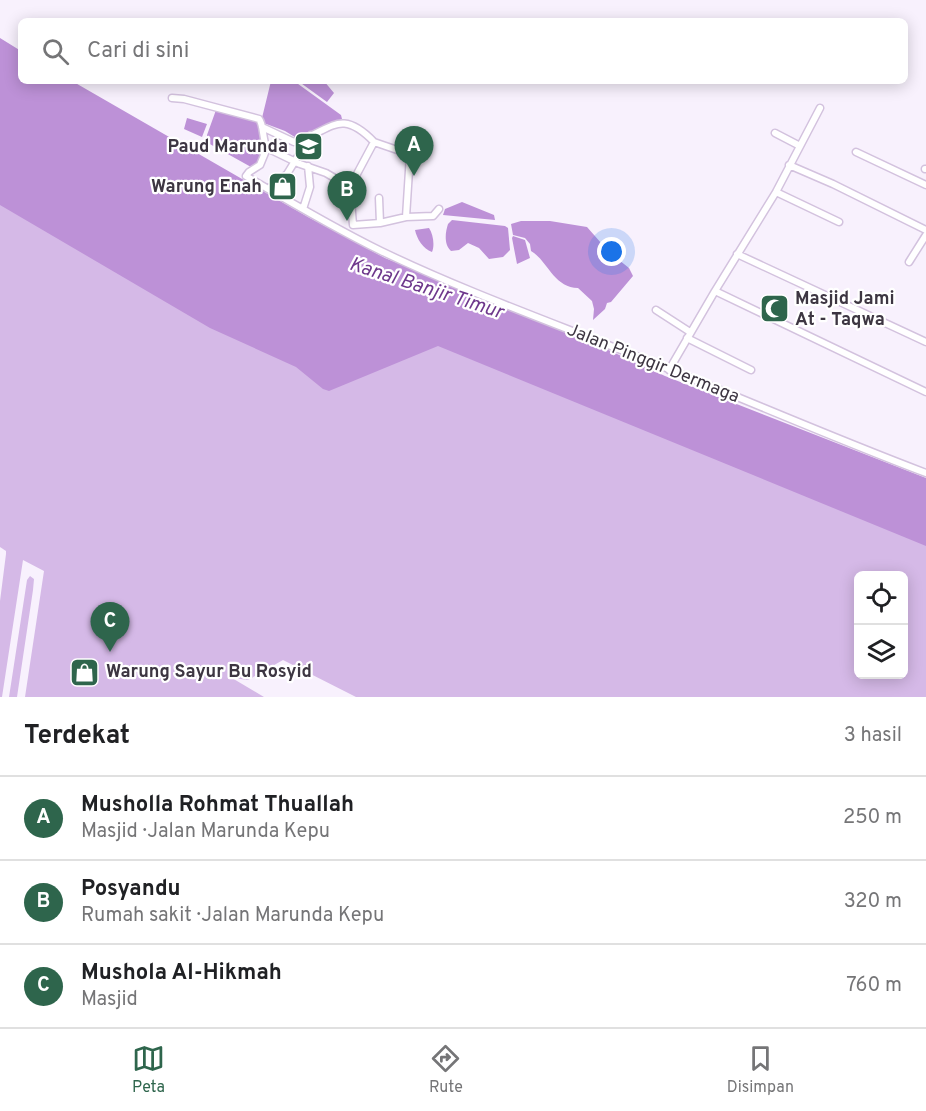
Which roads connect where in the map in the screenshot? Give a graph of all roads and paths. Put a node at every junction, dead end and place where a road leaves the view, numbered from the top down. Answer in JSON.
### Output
{"nodes":[{"id":1,"x":172,"y":98,"type":"dead end"},
{"id":2,"x":820,"y":108,"type":"dead end"},
{"id":3,"x":262,"y":127,"type":"junction"},
{"id":4,"x":775,"y":134,"type":"dead end"},
{"id":5,"x":312,"y":135,"type":"junction"},
{"id":6,"x":374,"y":142,"type":"junction"},
{"id":7,"x":800,"y":146,"type":"junction"},
{"id":8,"x":267,"y":148,"type":"junction"},
{"id":9,"x":856,"y":152,"type":"dead end"},
{"id":10,"x":296,"y":162,"type":"junction"},
{"id":11,"x":789,"y":165,"type":"junction"},
{"id":12,"x":308,"y":166,"type":"junction"},
{"id":13,"x":926,"y":185,"type":"edge"},
{"id":14,"x":350,"y":188,"type":"junction"},
{"id":15,"x":268,"y":189,"type":"junction"},
{"id":16,"x":776,"y":192,"type":"junction"},
{"id":17,"x":379,"y":198,"type":"dead end"},
{"id":18,"x":303,"y":209,"type":"junction"},
{"id":19,"x":439,"y":209,"type":"dead end"},
{"id":20,"x":406,"y":217,"type":"junction"},
{"id":21,"x":839,"y":222,"type":"dead end"},
{"id":22,"x":380,"y":223,"type":"junction"},
{"id":23,"x":360,"y":225,"type":"junction"},
{"id":24,"x":926,"y":232,"type":"edge"},
{"id":25,"x":356,"y":238,"type":"junction"},
{"id":26,"x":737,"y":254,"type":"junction"},
{"id":27,"x":909,"y":262,"type":"dead end"},
{"id":28,"x":714,"y":291,"type":"junction"},
{"id":29,"x":656,"y":310,"type":"dead end"},
{"id":30,"x":689,"y":335,"type":"junction"},
{"id":31,"x":926,"y":342,"type":"edge"},
{"id":32,"x":669,"y":370,"type":"junction"},
{"id":33,"x":751,"y":370,"type":"dead end"},
{"id":34,"x":926,"y":392,"type":"edge"},
{"id":35,"x":926,"y":473,"type":"edge"}],
"edges":[{"from":1,"to":3,"type":"street"},
{"from":2,"to":7,"type":"street"},
{"from":3,"to":5,"type":"street"},
{"from":3,"to":8,"type":"street"},
{"from":4,"to":7,"type":"street"},
{"from":5,"to":6,"type":"street"},
{"from":5,"to":10,"type":"street"},
{"from":6,"to":14,"type":"street"},
{"from":6,"to":20,"type":"street"},
{"from":7,"to":11,"type":"street"},
{"from":8,"to":10,"type":"street"},
{"from":8,"to":15,"type":"street","name":"Jalan Pinggir Dermaga"},
{"from":9,"to":13,"type":"street"},
{"from":10,"to":12,"type":"street"},
{"from":10,"to":15,"type":"street"},
{"from":11,"to":16,"type":"street"},
{"from":11,"to":24,"type":"street"},
{"from":12,"to":14,"type":"street"},
{"from":12,"to":18,"type":"street"},
{"from":14,"to":23,"type":"street"},
{"from":15,"to":18,"type":"street","name":"Jalan Pinggir Dermaga"},
{"from":16,"to":21,"type":"street"},
{"from":16,"to":26,"type":"street"},
{"from":17,"to":22,"type":"street"},
{"from":18,"to":25,"type":"street","name":"Jalan Pinggir Dermaga"},
{"from":19,"to":20,"type":"street"},
{"from":20,"to":22,"type":"street"},
{"from":22,"to":23,"type":"street"},
{"from":23,"to":25,"type":"street"},
{"from":24,"to":27,"type":"street"},
{"from":25,"to":32,"type":"street","name":"Jalan Pinggir Dermaga"},
{"from":26,"to":28,"type":"street"},
{"from":26,"to":31,"type":"street"},
{"from":28,"to":30,"type":"street"},
{"from":28,"to":34,"type":"street"},
{"from":29,"to":30,"type":"street"},
{"from":30,"to":32,"type":"street"},
{"from":30,"to":33,"type":"street"},
{"from":32,"to":35,"type":"street","name":"Jalan Pinggir Dermaga"}]}
